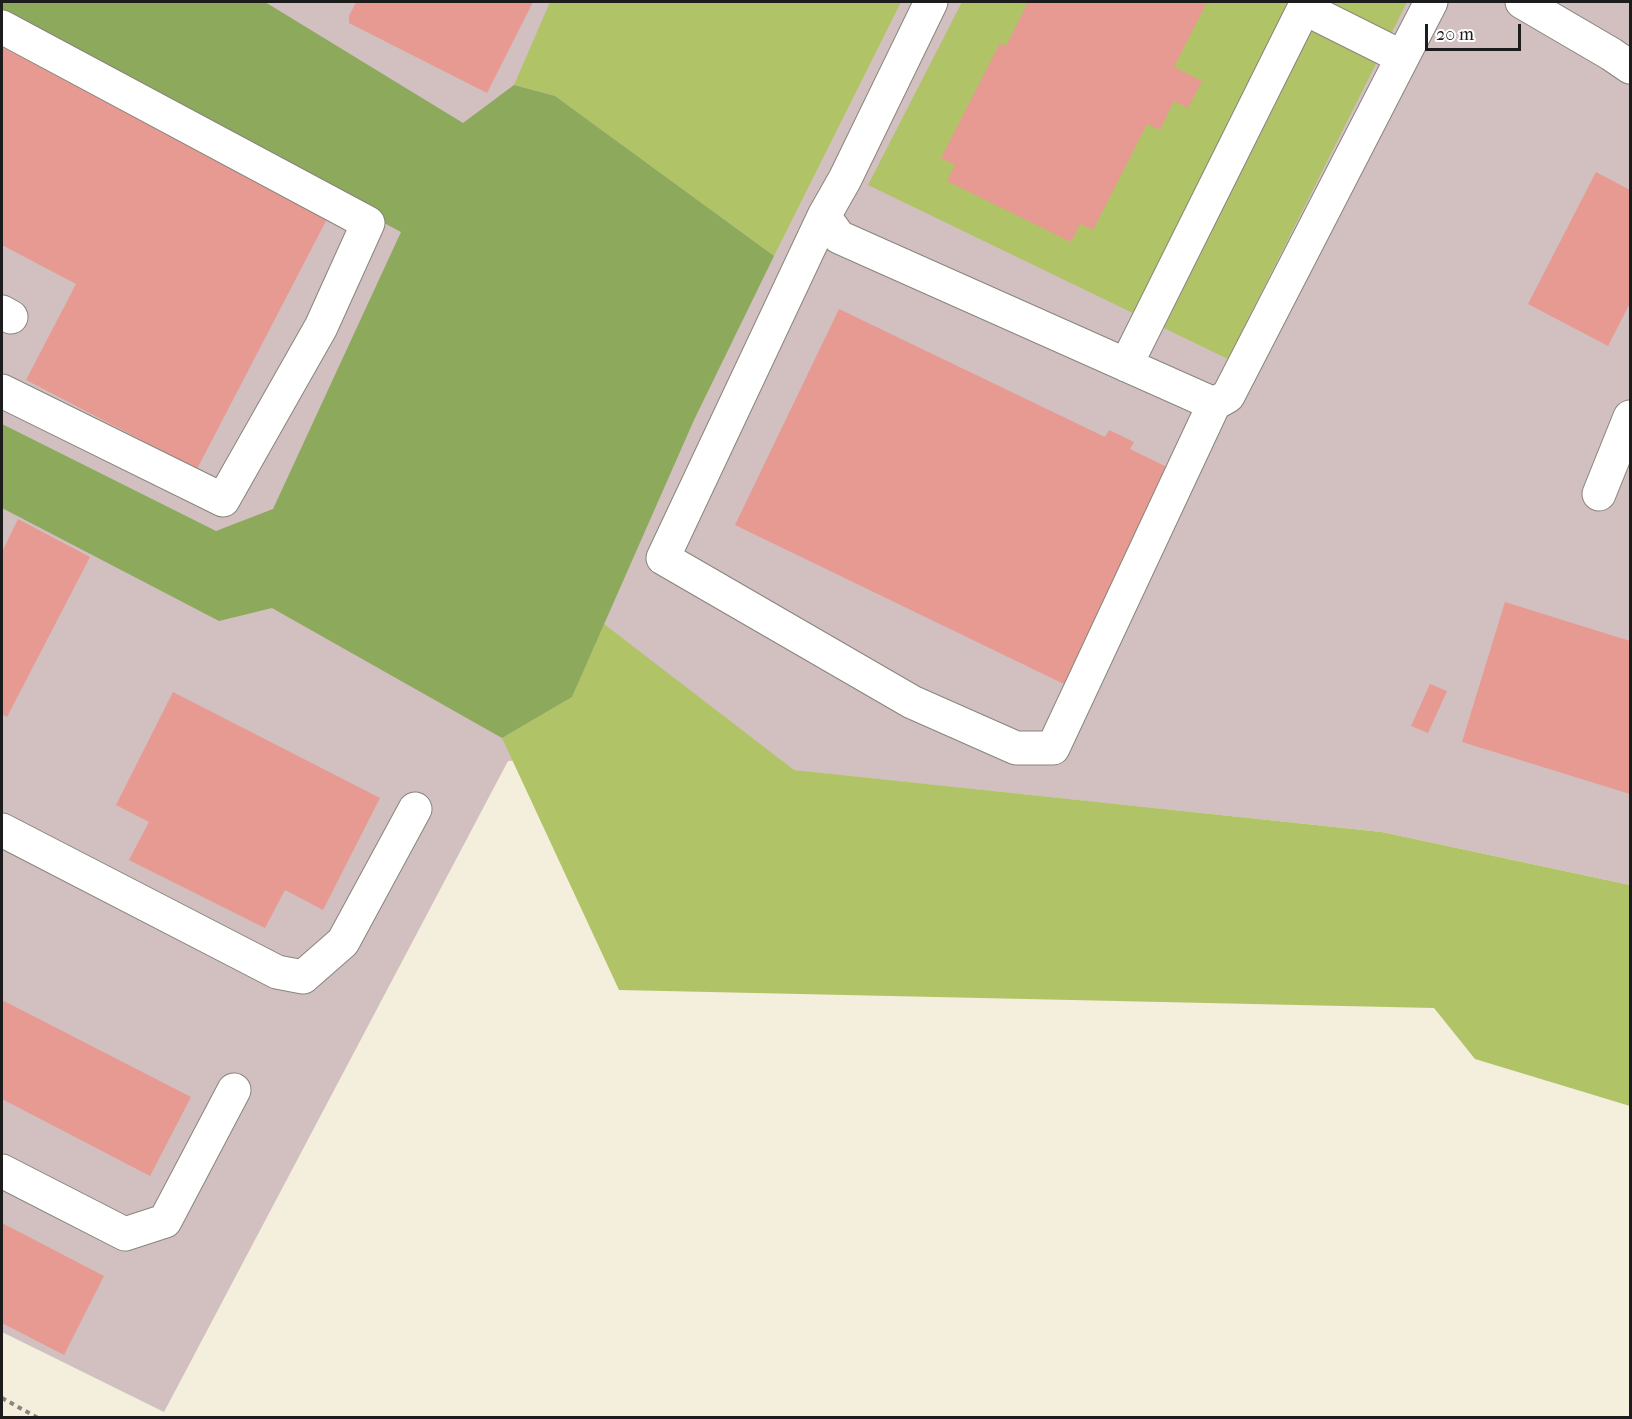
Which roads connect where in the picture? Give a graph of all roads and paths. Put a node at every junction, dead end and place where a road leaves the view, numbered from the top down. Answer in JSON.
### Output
{"nodes":[{"id":1,"x":931,"y":2,"type":"edge"},
{"id":2,"x":1431,"y":2,"type":"edge"},
{"id":3,"x":1522,"y":2,"type":"edge"},
{"id":4,"x":2,"y":27,"type":"edge"},
{"id":5,"x":1402,"y":57,"type":"junction"},
{"id":6,"x":1630,"y":67,"type":"edge"},
{"id":7,"x":824,"y":216,"type":"junction"},
{"id":8,"x":1126,"y":364,"type":"junction"},
{"id":9,"x":2,"y":391,"type":"edge"},
{"id":10,"x":1214,"y":404,"type":"junction"},
{"id":11,"x":1630,"y":417,"type":"edge"},
{"id":12,"x":1599,"y":494,"type":"dead end"},
{"id":13,"x":415,"y":809,"type":"dead end"},
{"id":14,"x":2,"y":830,"type":"edge"},
{"id":15,"x":234,"y":1090,"type":"dead end"},
{"id":16,"x":2,"y":1171,"type":"edge"},
{"id":17,"x":2,"y":1398,"type":"edge"},
{"id":18,"x":38,"y":1418,"type":"edge"}],
"edges":[{"from":1,"to":7,"type":"street"},
{"from":2,"to":5,"type":"street"},
{"from":3,"to":6,"type":"street"},
{"from":4,"to":9,"type":"street"},
{"from":5,"to":8,"type":"street"},
{"from":5,"to":10,"type":"street"},
{"from":7,"to":8,"type":"street"},
{"from":7,"to":10,"type":"street"},
{"from":8,"to":10,"type":"street"},
{"from":11,"to":12,"type":"street"},
{"from":13,"to":14,"type":"street"},
{"from":15,"to":16,"type":"street"},
{"from":17,"to":18,"type":"path"}]}
